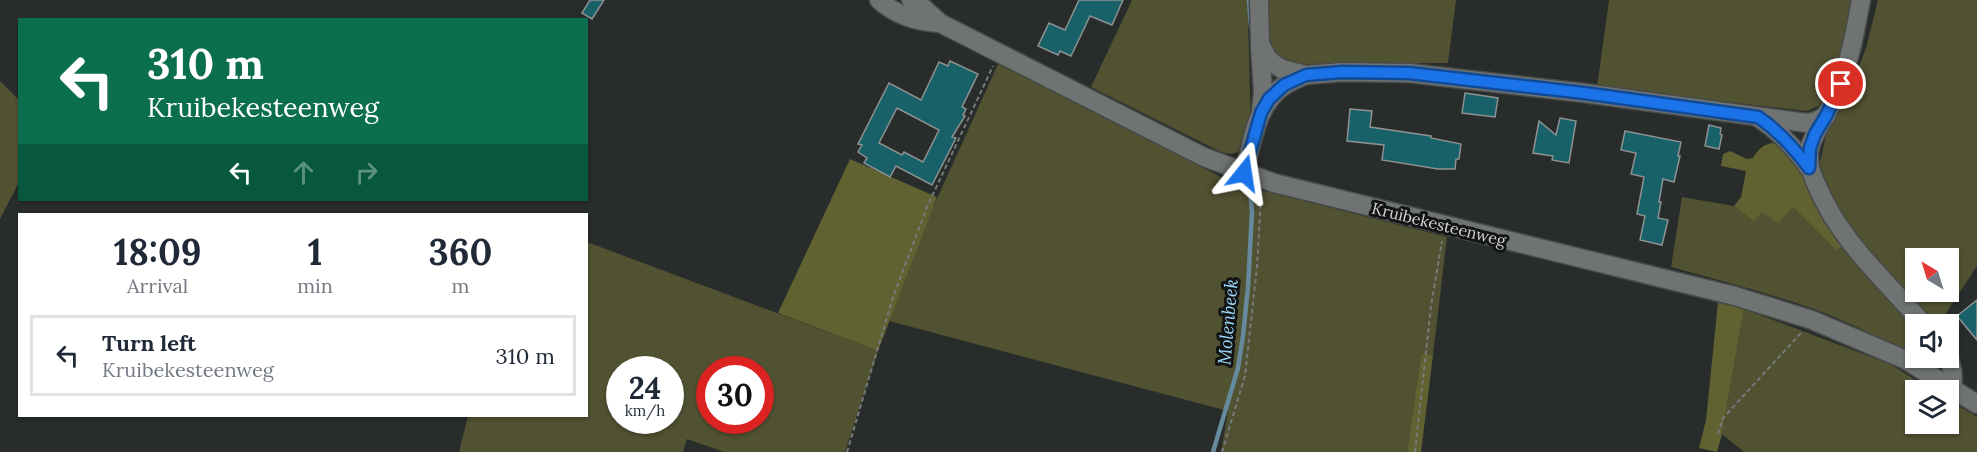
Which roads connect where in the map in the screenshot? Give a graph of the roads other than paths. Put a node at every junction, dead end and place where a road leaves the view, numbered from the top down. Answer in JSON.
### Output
{"nodes":[{"id":1,"x":879,"y":0,"type":"edge"},
{"id":2,"x":912,"y":0,"type":"edge"},
{"id":3,"x":1259,"y":0,"type":"edge"},
{"id":4,"x":1861,"y":0,"type":"edge"},
{"id":5,"x":940,"y":23,"type":"junction"},
{"id":6,"x":1260,"y":44,"type":"junction"},
{"id":7,"x":1306,"y":75,"type":"junction"},
{"id":8,"x":1261,"y":113,"type":"junction"},
{"id":9,"x":1826,"y":116,"type":"junction"},
{"id":10,"x":1758,"y":117,"type":"junction"},
{"id":11,"x":1809,"y":168,"type":"junction"},
{"id":12,"x":1253,"y":176,"type":"junction"},
{"id":13,"x":1914,"y":314,"type":"edge"},
{"id":14,"x":1939,"y":380,"type":"edge"},
{"id":15,"x":1959,"y":392,"type":"edge"},
{"id":16,"x":1977,"y":404,"type":"edge"}],
"edges":[{"from":1,"to":5,"type":"street","name":"Kruibekesteenweg"},
{"from":2,"to":5,"type":"street","name":"Kruibekesteenweg"},
{"from":3,"to":6,"type":"street"},
{"from":4,"to":9,"type":"street"},
{"from":5,"to":12,"type":"street","name":"Kruibekesteenweg"},
{"from":6,"to":7,"type":"street"},
{"from":6,"to":8,"type":"street"},
{"from":7,"to":8,"type":"street"},
{"from":7,"to":10,"type":"street"},
{"from":8,"to":12,"type":"street"},
{"from":9,"to":10,"type":"street"},
{"from":9,"to":11,"type":"street"},
{"from":10,"to":11,"type":"street"},
{"from":11,"to":13,"type":"street"},
{"from":12,"to":14,"type":"street","name":"Kruibekesteenweg"},
{"from":15,"to":16,"type":"street","name":"Kruibekesteenweg"}]}
